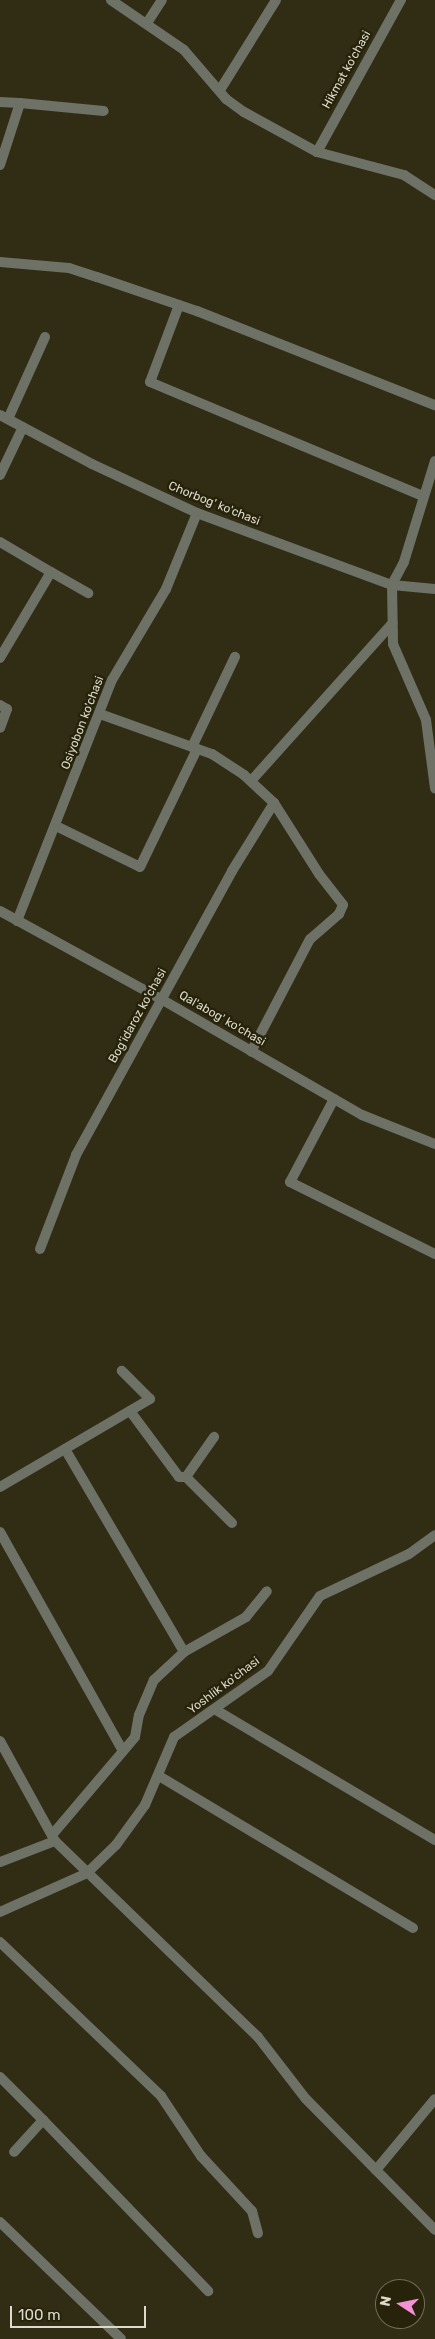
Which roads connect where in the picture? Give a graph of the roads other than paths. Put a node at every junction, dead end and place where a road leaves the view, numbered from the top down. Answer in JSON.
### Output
{"nodes":[{"id":1,"x":111,"y":0,"type":"edge"},
{"id":2,"x":162,"y":0,"type":"edge"},
{"id":3,"x":276,"y":0,"type":"edge"},
{"id":4,"x":401,"y":0,"type":"edge"},
{"id":5,"x":147,"y":22,"type":"junction"},
{"id":6,"x":220,"y":90,"type":"junction"},
{"id":7,"x":0,"y":102,"type":"edge"},
{"id":8,"x":20,"y":103,"type":"junction"},
{"id":9,"x":104,"y":111,"type":"dead end"},
{"id":10,"x":316,"y":152,"type":"junction"},
{"id":11,"x":0,"y":165,"type":"edge"},
{"id":12,"x":435,"y":194,"type":"edge"},
{"id":13,"x":0,"y":262,"type":"edge"},
{"id":14,"x":179,"y":305,"type":"junction"},
{"id":15,"x":45,"y":338,"type":"dead end"},
{"id":16,"x":435,"y":405,"type":"edge"},
{"id":17,"x":4,"y":417,"type":"edge"},
{"id":18,"x":23,"y":427,"type":"junction"},
{"id":19,"x":435,"y":461,"type":"edge"},
{"id":20,"x":0,"y":475,"type":"edge"},
{"id":21,"x":423,"y":496,"type":"junction"},
{"id":22,"x":197,"y":513,"type":"junction"},
{"id":23,"x":0,"y":542,"type":"edge"},
{"id":24,"x":51,"y":572,"type":"junction"},
{"id":25,"x":392,"y":585,"type":"junction"},
{"id":26,"x":435,"y":590,"type":"edge"},
{"id":27,"x":88,"y":593,"type":"dead end"},
{"id":28,"x":393,"y":622,"type":"junction"},
{"id":29,"x":235,"y":656,"type":"dead end"},
{"id":30,"x":0,"y":658,"type":"edge"},
{"id":31,"x":0,"y":705,"type":"edge"},
{"id":32,"x":100,"y":714,"type":"junction"},
{"id":33,"x":0,"y":728,"type":"edge"},
{"id":34,"x":195,"y":748,"type":"junction"},
{"id":35,"x":251,"y":781,"type":"junction"},
{"id":36,"x":435,"y":788,"type":"edge"},
{"id":37,"x":274,"y":803,"type":"junction"},
{"id":38,"x":56,"y":826,"type":"junction"},
{"id":39,"x":0,"y":911,"type":"edge"},
{"id":40,"x":17,"y":921,"type":"junction"},
{"id":41,"x":161,"y":999,"type":"junction"},
{"id":42,"x":251,"y":1052,"type":"junction"},
{"id":43,"x":334,"y":1098,"type":"junction"},
{"id":44,"x":435,"y":1144,"type":"edge"},
{"id":45,"x":40,"y":1249,"type":"dead end"},
{"id":46,"x":435,"y":1254,"type":"edge"},
{"id":47,"x":122,"y":1371,"type":"dead end"},
{"id":48,"x":130,"y":1411,"type":"junction"},
{"id":49,"x":214,"y":1437,"type":"dead end"},
{"id":50,"x":65,"y":1449,"type":"junction"},
{"id":51,"x":186,"y":1477,"type":"junction"},
{"id":52,"x":0,"y":1487,"type":"edge"},
{"id":53,"x":232,"y":1523,"type":"dead end"},
{"id":54,"x":0,"y":1532,"type":"edge"},
{"id":55,"x":435,"y":1535,"type":"edge"},
{"id":56,"x":267,"y":1591,"type":"dead end"},
{"id":57,"x":184,"y":1652,"type":"junction"},
{"id":58,"x":216,"y":1710,"type":"junction"},
{"id":59,"x":0,"y":1741,"type":"edge"},
{"id":60,"x":123,"y":1751,"type":"junction"},
{"id":61,"x":159,"y":1776,"type":"junction"},
{"id":62,"x":54,"y":1838,"type":"junction"},
{"id":63,"x":435,"y":1840,"type":"edge"},
{"id":64,"x":0,"y":1862,"type":"edge"},
{"id":65,"x":87,"y":1873,"type":"junction"},
{"id":66,"x":0,"y":1912,"type":"edge"},
{"id":67,"x":413,"y":1928,"type":"dead end"},
{"id":68,"x":0,"y":1942,"type":"edge"},
{"id":69,"x":0,"y":2077,"type":"edge"},
{"id":70,"x":435,"y":2099,"type":"edge"},
{"id":71,"x":43,"y":2120,"type":"junction"},
{"id":72,"x":14,"y":2152,"type":"dead end"},
{"id":73,"x":376,"y":2170,"type":"junction"},
{"id":74,"x":0,"y":2222,"type":"edge"},
{"id":75,"x":435,"y":2230,"type":"edge"},
{"id":76,"x":258,"y":2233,"type":"dead end"},
{"id":77,"x":208,"y":2291,"type":"dead end"},
{"id":78,"x":121,"y":2339,"type":"edge"}],
"edges":[{"from":1,"to":5,"type":"street"},
{"from":2,"to":5,"type":"street"},
{"from":3,"to":6,"type":"street"},
{"from":4,"to":10,"type":"street","name":"Hikmat ko'chasi"},
{"from":5,"to":6,"type":"street"},
{"from":6,"to":10,"type":"street"},
{"from":7,"to":8,"type":"street"},
{"from":8,"to":9,"type":"street"},
{"from":8,"to":11,"type":"street"},
{"from":10,"to":12,"type":"street"},
{"from":13,"to":14,"type":"street"},
{"from":14,"to":16,"type":"street"},
{"from":14,"to":21,"type":"street"},
{"from":15,"to":17,"type":"street"},
{"from":17,"to":18,"type":"street","name":"Сhorbog' ko'chasi"},
{"from":18,"to":20,"type":"street"},
{"from":18,"to":22,"type":"street","name":"Сhorbog' ko'chasi"},
{"from":19,"to":21,"type":"street"},
{"from":21,"to":25,"type":"street"},
{"from":22,"to":25,"type":"street","name":"Сhorbog' ko'chasi"},
{"from":22,"to":32,"type":"street","name":"Osiyobon ko'chasi"},
{"from":23,"to":24,"type":"street"},
{"from":24,"to":27,"type":"street"},
{"from":24,"to":30,"type":"street"},
{"from":25,"to":26,"type":"street","name":"Сhorbog' ko'chasi"},
{"from":25,"to":28,"type":"street"},
{"from":28,"to":35,"type":"street"},
{"from":28,"to":36,"type":"street"},
{"from":29,"to":34,"type":"street"},
{"from":31,"to":33,"type":"street"},
{"from":32,"to":34,"type":"street"},
{"from":32,"to":38,"type":"street","name":"Osiyobon ko'chasi"},
{"from":34,"to":35,"type":"street"},
{"from":34,"to":38,"type":"street"},
{"from":35,"to":37,"type":"street"},
{"from":37,"to":41,"type":"street","name":"Bog'idaroz ko'chasi"},
{"from":37,"to":42,"type":"street"},
{"from":38,"to":40,"type":"street","name":"Osiyobon ko'chasi"},
{"from":39,"to":40,"type":"street","name":"Qal'abog' ko'chasi"},
{"from":40,"to":41,"type":"street","name":"Qal'abog' ko'chasi"},
{"from":41,"to":42,"type":"street","name":"Qal'abog' ko'chasi"},
{"from":41,"to":45,"type":"street","name":"Bog'idaroz ko'chasi"},
{"from":42,"to":43,"type":"street","name":"Qal'abog' ko'chasi"},
{"from":43,"to":44,"type":"street","name":"Qal'abog' ko'chasi"},
{"from":43,"to":46,"type":"street"},
{"from":47,"to":48,"type":"street"},
{"from":48,"to":50,"type":"street"},
{"from":48,"to":51,"type":"street"},
{"from":49,"to":51,"type":"street"},
{"from":50,"to":52,"type":"street"},
{"from":50,"to":57,"type":"street"},
{"from":51,"to":53,"type":"street"},
{"from":54,"to":60,"type":"street"},
{"from":55,"to":58,"type":"street","name":"Yoshlik ko'chasi"},
{"from":56,"to":57,"type":"street"},
{"from":57,"to":60,"type":"street"},
{"from":58,"to":61,"type":"street","name":"Yoshlik ko'chasi"},
{"from":58,"to":63,"type":"street"},
{"from":59,"to":62,"type":"street"},
{"from":60,"to":62,"type":"street"},
{"from":61,"to":65,"type":"street","name":"Yoshlik ko'chasi"},
{"from":61,"to":67,"type":"street"},
{"from":62,"to":64,"type":"street"},
{"from":62,"to":65,"type":"street"},
{"from":65,"to":66,"type":"street","name":"Yoshlik ko'chasi"},
{"from":65,"to":73,"type":"street"},
{"from":68,"to":76,"type":"street"},
{"from":69,"to":71,"type":"street"},
{"from":70,"to":73,"type":"street"},
{"from":71,"to":72,"type":"street"},
{"from":71,"to":77,"type":"street"},
{"from":73,"to":75,"type":"street"},
{"from":74,"to":78,"type":"street"}]}
